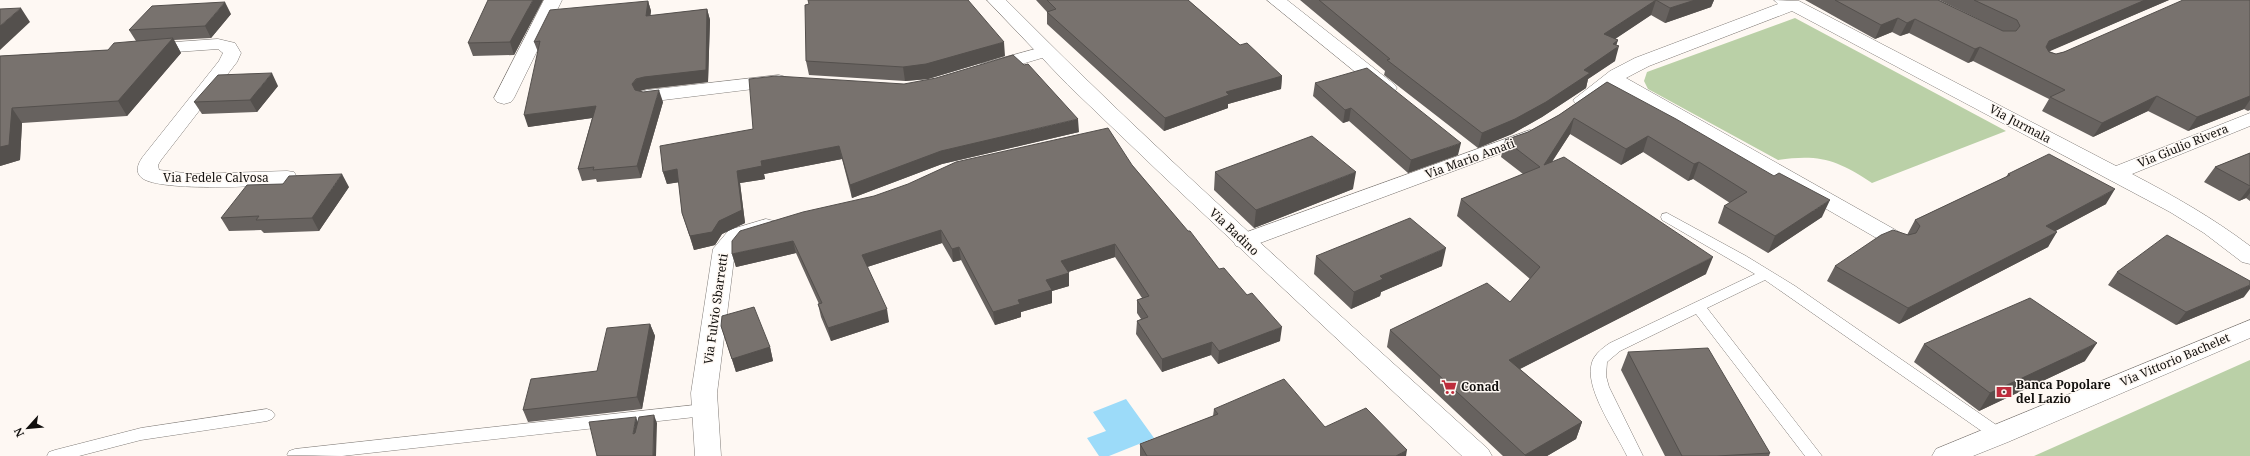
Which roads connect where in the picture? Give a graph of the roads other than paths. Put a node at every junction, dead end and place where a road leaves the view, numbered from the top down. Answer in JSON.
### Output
{"nodes":[{"id":1,"x":553,"y":0,"type":"edge"},
{"id":2,"x":996,"y":0,"type":"edge"},
{"id":3,"x":1276,"y":0,"type":"edge"},
{"id":4,"x":1788,"y":3,"type":"edge"},
{"id":5,"x":127,"y":50,"type":"edge"},
{"id":6,"x":1046,"y":51,"type":"junction"},
{"id":7,"x":973,"y":72,"type":"edge"},
{"id":8,"x":1613,"y":78,"type":"junction"},
{"id":9,"x":796,"y":82,"type":"edge"},
{"id":10,"x":647,"y":96,"type":"edge"},
{"id":11,"x":504,"y":98,"type":"dead end"},
{"id":12,"x":1401,"y":99,"type":"edge"},
{"id":13,"x":1571,"y":109,"type":"edge"},
{"id":14,"x":2250,"y":119,"type":"edge"},
{"id":15,"x":1547,"y":126,"type":"edge"},
{"id":16,"x":1125,"y":128,"type":"junction"},
{"id":17,"x":1102,"y":134,"type":"edge"},
{"id":18,"x":1457,"y":143,"type":"edge"},
{"id":19,"x":1476,"y":158,"type":"junction"},
{"id":20,"x":2115,"y":174,"type":"junction"},
{"id":21,"x":287,"y":177,"type":"edge"},
{"id":22,"x":1666,"y":217,"type":"dead end"},
{"id":23,"x":786,"y":222,"type":"edge"},
{"id":24,"x":1244,"y":240,"type":"junction"},
{"id":25,"x":1900,"y":242,"type":"edge"},
{"id":26,"x":2250,"y":257,"type":"edge"},
{"id":27,"x":1766,"y":274,"type":"junction"},
{"id":28,"x":1698,"y":307,"type":"junction"},
{"id":29,"x":2250,"y":328,"type":"edge"},
{"id":30,"x":704,"y":410,"type":"junction"},
{"id":31,"x":267,"y":415,"type":"dead end"},
{"id":32,"x":1998,"y":435,"type":"junction"},
{"id":33,"x":295,"y":455,"type":"edge"},
{"id":34,"x":55,"y":456,"type":"edge"},
{"id":35,"x":708,"y":456,"type":"edge"},
{"id":36,"x":1480,"y":456,"type":"edge"},
{"id":37,"x":1635,"y":456,"type":"edge"},
{"id":38,"x":1814,"y":456,"type":"edge"},
{"id":39,"x":1945,"y":456,"type":"edge"}],
"edges":[{"from":1,"to":11,"type":"street"},
{"from":2,"to":6,"type":"street","name":"Via Badino"},
{"from":3,"to":12,"type":"street"},
{"from":4,"to":8,"type":"street"},
{"from":4,"to":20,"type":"street","name":"Via Jurmala"},
{"from":5,"to":21,"type":"street","name":"Via Fedele Calvosa"},
{"from":6,"to":7,"type":"street"},
{"from":6,"to":16,"type":"street","name":"Via Badino"},
{"from":8,"to":13,"type":"street"},
{"from":8,"to":25,"type":"street"},
{"from":9,"to":10,"type":"street"},
{"from":14,"to":20,"type":"street","name":"Via Giulio Rivera"},
{"from":15,"to":19,"type":"street","name":"Via Mario Amati"},
{"from":16,"to":17,"type":"street"},
{"from":16,"to":24,"type":"street","name":"Via Badino"},
{"from":18,"to":19,"type":"street"},
{"from":19,"to":24,"type":"street","name":"Via Mario Amati"},
{"from":20,"to":26,"type":"street","name":"Via Jurmala"},
{"from":22,"to":27,"type":"lane"},
{"from":23,"to":30,"type":"street","name":"Via Fulvio Sbarretti"},
{"from":24,"to":36,"type":"street","name":"Via Badino"},
{"from":27,"to":28,"type":"lane"},
{"from":27,"to":32,"type":"lane"},
{"from":28,"to":37,"type":"lane"},
{"from":28,"to":38,"type":"lane"},
{"from":29,"to":32,"type":"street","name":"Via Vittorio Bachelet"},
{"from":30,"to":33,"type":"lane"},
{"from":30,"to":35,"type":"street","name":"Via Fulvio Sbarretti"},
{"from":31,"to":34,"type":"lane"},
{"from":32,"to":39,"type":"street","name":"Via Vittorio Bachelet"}]}
